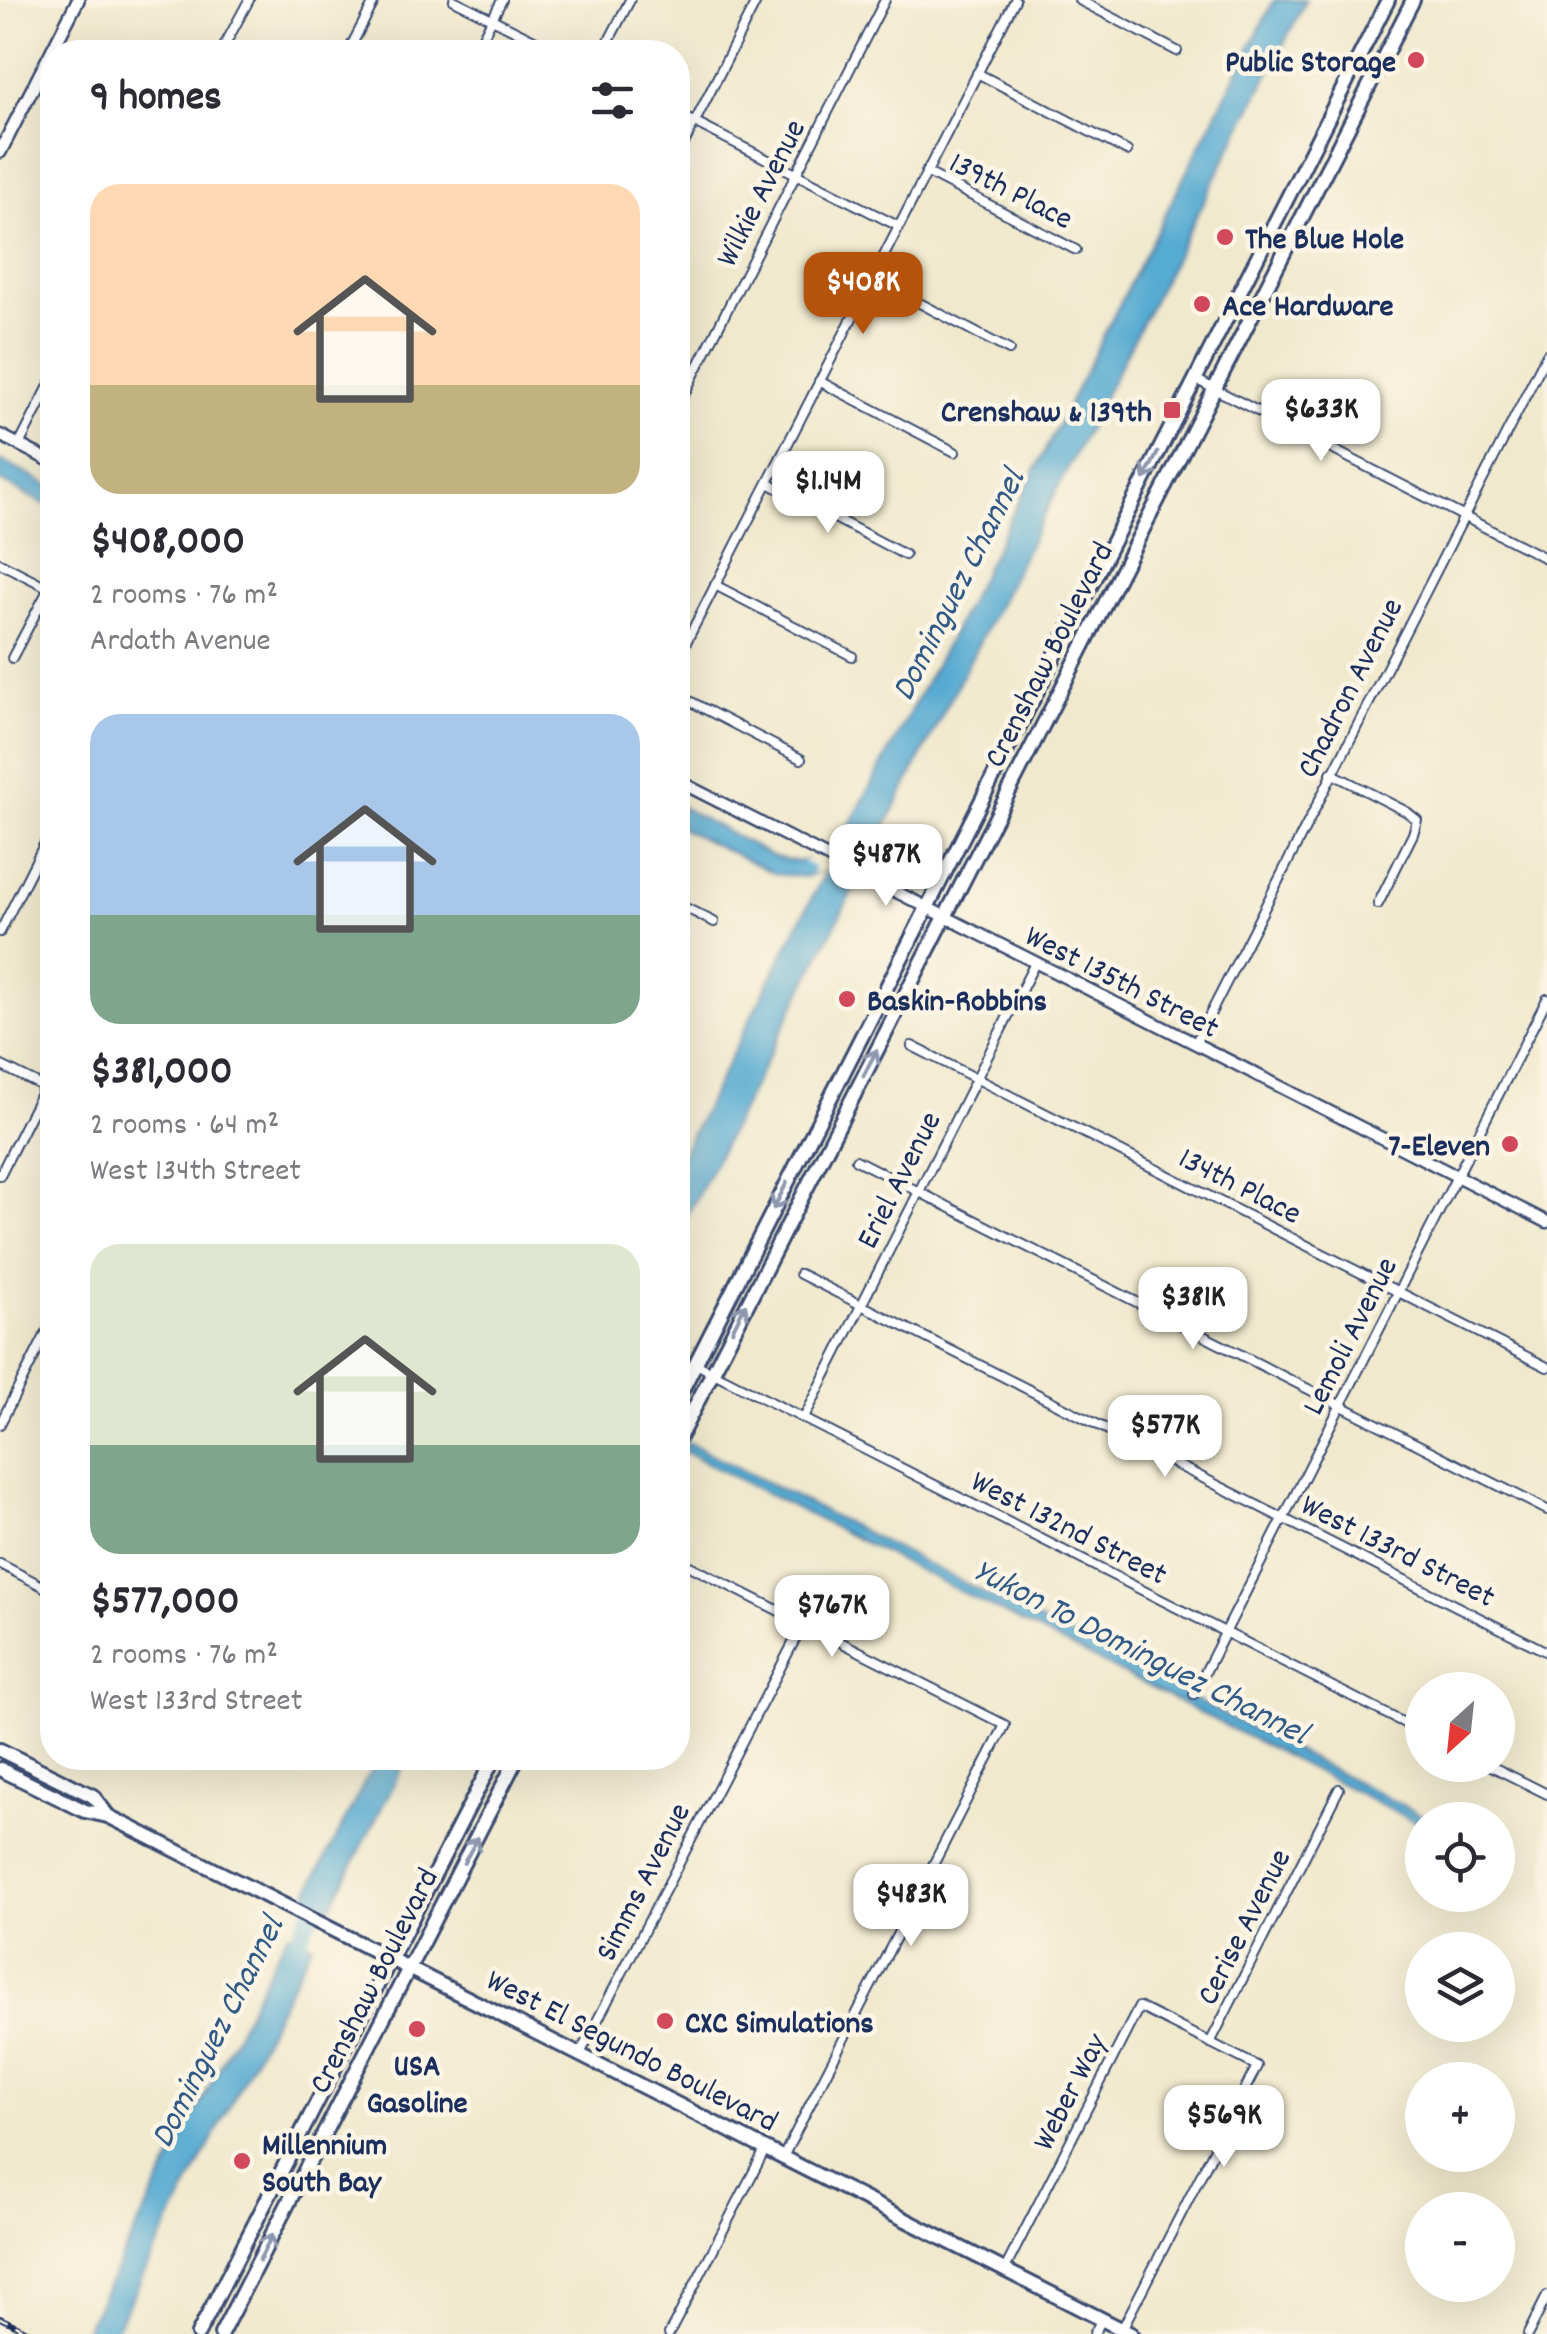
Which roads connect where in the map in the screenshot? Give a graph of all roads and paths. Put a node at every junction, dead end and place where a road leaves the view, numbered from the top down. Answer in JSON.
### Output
{"nodes":[{"id":1,"x":78,"y":0,"type":"edge"},
{"id":2,"x":248,"y":0,"type":"edge"},
{"id":3,"x":375,"y":0,"type":"edge"},
{"id":4,"x":454,"y":0,"type":"edge"},
{"id":5,"x":502,"y":0,"type":"edge"},
{"id":6,"x":630,"y":0,"type":"edge"},
{"id":7,"x":758,"y":0,"type":"edge"},
{"id":8,"x":885,"y":0,"type":"edge"},
{"id":9,"x":1015,"y":0,"type":"edge"},
{"id":10,"x":1079,"y":0,"type":"edge"},
{"id":11,"x":1388,"y":0,"type":"edge"},
{"id":12,"x":1413,"y":0,"type":"edge"},
{"id":13,"x":492,"y":19,"type":"junction"},
{"id":14,"x":57,"y":40,"type":"edge"},
{"id":15,"x":228,"y":40,"type":"edge"},
{"id":16,"x":354,"y":40,"type":"edge"},
{"id":17,"x":481,"y":40,"type":"edge"},
{"id":18,"x":534,"y":40,"type":"edge"},
{"id":19,"x":609,"y":40,"type":"edge"},
{"id":20,"x":1177,"y":51,"type":"dead end"},
{"id":21,"x":40,"y":74,"type":"edge"},
{"id":22,"x":977,"y":74,"type":"junction"},
{"id":23,"x":690,"y":120,"type":"edge"},
{"id":24,"x":694,"y":122,"type":"junction"},
{"id":25,"x":690,"y":130,"type":"edge"},
{"id":26,"x":1127,"y":151,"type":"dead end"},
{"id":27,"x":0,"y":152,"type":"edge"},
{"id":28,"x":926,"y":172,"type":"junction"},
{"id":29,"x":795,"y":175,"type":"junction"},
{"id":30,"x":898,"y":226,"type":"junction"},
{"id":31,"x":1076,"y":250,"type":"dead end"},
{"id":32,"x":872,"y":278,"type":"junction"},
{"id":33,"x":1010,"y":350,"type":"dead end"},
{"id":34,"x":1547,"y":354,"type":"edge"},
{"id":35,"x":1195,"y":379,"type":"junction"},
{"id":36,"x":820,"y":381,"type":"junction"},
{"id":37,"x":690,"y":382,"type":"edge"},
{"id":38,"x":1212,"y":388,"type":"junction"},
{"id":39,"x":40,"y":404,"type":"edge"},
{"id":40,"x":0,"y":435,"type":"edge"},
{"id":41,"x":20,"y":445,"type":"junction"},
{"id":42,"x":955,"y":452,"type":"dead end"},
{"id":43,"x":40,"y":456,"type":"edge"},
{"id":44,"x":768,"y":483,"type":"junction"},
{"id":45,"x":1464,"y":516,"type":"junction"},
{"id":46,"x":905,"y":555,"type":"dead end"},
{"id":47,"x":1547,"y":559,"type":"edge"},
{"id":48,"x":0,"y":563,"type":"edge"},
{"id":49,"x":1096,"y":574,"type":"junction"},
{"id":50,"x":40,"y":583,"type":"edge"},
{"id":51,"x":1113,"y":584,"type":"junction"},
{"id":52,"x":715,"y":585,"type":"junction"},
{"id":53,"x":40,"y":608,"type":"edge"},
{"id":54,"x":690,"y":634,"type":"edge"},
{"id":55,"x":852,"y":656,"type":"dead end"},
{"id":56,"x":12,"y":658,"type":"dead end"},
{"id":57,"x":690,"y":701,"type":"edge"},
{"id":58,"x":800,"y":759,"type":"dead end"},
{"id":59,"x":996,"y":773,"type":"junction"},
{"id":60,"x":1332,"y":773,"type":"junction"},
{"id":61,"x":1013,"y":782,"type":"junction"},
{"id":62,"x":690,"y":787,"type":"edge"},
{"id":63,"x":40,"y":853,"type":"edge"},
{"id":64,"x":1378,"y":904,"type":"dead end"},
{"id":65,"x":928,"y":908,"type":"junction"},
{"id":66,"x":690,"y":910,"type":"edge"},
{"id":67,"x":945,"y":917,"type":"junction"},
{"id":68,"x":714,"y":922,"type":"dead end"},
{"id":69,"x":0,"y":932,"type":"edge"},
{"id":70,"x":1035,"y":963,"type":"junction"},
{"id":71,"x":1547,"y":1000,"type":"edge"},
{"id":72,"x":1195,"y":1044,"type":"junction"},
{"id":73,"x":912,"y":1046,"type":"dead end"},
{"id":74,"x":0,"y":1065,"type":"edge"},
{"id":75,"x":977,"y":1078,"type":"junction"},
{"id":76,"x":40,"y":1085,"type":"edge"},
{"id":77,"x":40,"y":1103,"type":"edge"},
{"id":78,"x":856,"y":1160,"type":"dead end"},
{"id":79,"x":0,"y":1174,"type":"edge"},
{"id":80,"x":1457,"y":1176,"type":"junction"},
{"id":81,"x":919,"y":1193,"type":"junction"},
{"id":82,"x":1547,"y":1222,"type":"edge"},
{"id":83,"x":800,"y":1274,"type":"dead end"},
{"id":84,"x":1397,"y":1291,"type":"junction"},
{"id":85,"x":861,"y":1304,"type":"junction"},
{"id":86,"x":40,"y":1346,"type":"edge"},
{"id":87,"x":694,"y":1364,"type":"junction"},
{"id":88,"x":1547,"y":1367,"type":"edge"},
{"id":89,"x":690,"y":1372,"type":"edge"},
{"id":90,"x":711,"y":1372,"type":"junction"},
{"id":91,"x":1341,"y":1406,"type":"junction"},
{"id":92,"x":690,"y":1415,"type":"edge"},
{"id":93,"x":804,"y":1418,"type":"junction"},
{"id":94,"x":0,"y":1424,"type":"edge"},
{"id":95,"x":1547,"y":1510,"type":"edge"},
{"id":96,"x":1283,"y":1518,"type":"junction"},
{"id":97,"x":0,"y":1564,"type":"edge"},
{"id":98,"x":690,"y":1566,"type":"edge"},
{"id":99,"x":40,"y":1585,"type":"edge"},
{"id":100,"x":803,"y":1624,"type":"junction"},
{"id":101,"x":1226,"y":1633,"type":"junction"},
{"id":102,"x":1547,"y":1652,"type":"edge"},
{"id":103,"x":1194,"y":1694,"type":"dead end"},
{"id":104,"x":1405,"y":1723,"type":"edge"},
{"id":105,"x":0,"y":1750,"type":"edge"},
{"id":106,"x":0,"y":1760,"type":"edge"},
{"id":107,"x":0,"y":1769,"type":"edge"},
{"id":108,"x":40,"y":1770,"type":"edge"},
{"id":109,"x":40,"y":1770,"type":"edge"},
{"id":110,"x":488,"y":1770,"type":"edge"},
{"id":111,"x":512,"y":1770,"type":"edge"},
{"id":112,"x":1515,"y":1778,"type":"edge"},
{"id":113,"x":1339,"y":1789,"type":"dead end"},
{"id":114,"x":1547,"y":1794,"type":"edge"},
{"id":115,"x":108,"y":1816,"type":"junction"},
{"id":116,"x":391,"y":1958,"type":"junction"},
{"id":117,"x":410,"y":1967,"type":"junction"},
{"id":118,"x":1210,"y":2042,"type":"junction"},
{"id":119,"x":580,"y":2054,"type":"junction"},
{"id":120,"x":766,"y":2148,"type":"junction"},
{"id":121,"x":783,"y":2156,"type":"junction"},
{"id":122,"x":1005,"y":2269,"type":"junction"},
{"id":123,"x":1547,"y":2296,"type":"edge"},
{"id":124,"x":1102,"y":2319,"type":"junction"},
{"id":125,"x":1126,"y":2332,"type":"edge"},
{"id":126,"x":198,"y":2334,"type":"edge"},
{"id":127,"x":221,"y":2334,"type":"edge"},
{"id":128,"x":669,"y":2334,"type":"edge"},
{"id":129,"x":1094,"y":2334,"type":"edge"},
{"id":130,"x":1528,"y":2334,"type":"edge"}],
"edges":[{"from":1,"to":14,"type":"main road"},
{"from":2,"to":15,"type":"street"},
{"from":3,"to":16,"type":"street"},
{"from":4,"to":13,"type":"street"},
{"from":5,"to":13,"type":"street"},
{"from":6,"to":19,"type":"street"},
{"from":7,"to":24,"type":"street"},
{"from":8,"to":29,"type":"street","name":"Wilkie Avenue"},
{"from":9,"to":22,"type":"street"},
{"from":10,"to":20,"type":"street"},
{"from":11,"to":35,"type":"main road","name":"Crenshaw Boulevard"},
{"from":12,"to":38,"type":"main road","name":"Crenshaw Boulevard"},
{"from":13,"to":17,"type":"street"},
{"from":13,"to":18,"type":"street"},
{"from":21,"to":27,"type":"main road"},
{"from":22,"to":26,"type":"street"},
{"from":22,"to":28,"type":"street"},
{"from":23,"to":24,"type":"street"},
{"from":24,"to":25,"type":"street"},
{"from":24,"to":29,"type":"street"},
{"from":28,"to":30,"type":"street"},
{"from":28,"to":31,"type":"street","name":"139th Place"},
{"from":29,"to":30,"type":"street"},
{"from":29,"to":37,"type":"street","name":"Wilkie Avenue"},
{"from":30,"to":32,"type":"street"},
{"from":32,"to":33,"type":"street"},
{"from":32,"to":36,"type":"street"},
{"from":34,"to":45,"type":"street","name":"Chadron Avenue"},
{"from":35,"to":38,"type":"street"},
{"from":35,"to":49,"type":"main road","name":"Crenshaw Boulevard","one_way":true},
{"from":36,"to":42,"type":"street"},
{"from":36,"to":44,"type":"street"},
{"from":38,"to":45,"type":"street"},
{"from":38,"to":51,"type":"main road","name":"Crenshaw Boulevard"},
{"from":39,"to":41,"type":"street"},
{"from":40,"to":41,"type":"street"},
{"from":41,"to":43,"type":"street"},
{"from":44,"to":46,"type":"street"},
{"from":44,"to":52,"type":"street"},
{"from":45,"to":47,"type":"street"},
{"from":45,"to":60,"type":"street","name":"Chadron Avenue"},
{"from":48,"to":50,"type":"street"},
{"from":49,"to":51,"type":"main road"},
{"from":49,"to":59,"type":"main road","name":"Crenshaw Boulevard"},
{"from":51,"to":61,"type":"main road","name":"Crenshaw Boulevard"},
{"from":52,"to":54,"type":"street"},
{"from":52,"to":55,"type":"street"},
{"from":53,"to":56,"type":"street"},
{"from":57,"to":58,"type":"street"},
{"from":59,"to":61,"type":"main road"},
{"from":59,"to":65,"type":"main road","name":"Crenshaw Boulevard"},
{"from":60,"to":64,"type":"street"},
{"from":60,"to":72,"type":"street","name":"Chadron Avenue"},
{"from":61,"to":67,"type":"main road","name":"Crenshaw Boulevard"},
{"from":62,"to":65,"type":"street","name":"West 135th Street"},
{"from":63,"to":69,"type":"street"},
{"from":65,"to":67,"type":"street","name":"West 135th Street"},
{"from":65,"to":87,"type":"main road","name":"Crenshaw Boulevard","one_way":true},
{"from":66,"to":68,"type":"street"},
{"from":67,"to":70,"type":"street","name":"West 135th Street"},
{"from":90,"to":67,"type":"main road","name":"Crenshaw Boulevard","one_way":true},
{"from":70,"to":72,"type":"street","name":"West 135th Street"},
{"from":70,"to":75,"type":"street","name":"Eriel Avenue"},
{"from":71,"to":80,"type":"street","name":"Lemoli Avenue"},
{"from":72,"to":80,"type":"street","name":"West 135th Street"},
{"from":73,"to":75,"type":"street","name":"134th Place"},
{"from":74,"to":76,"type":"street"},
{"from":75,"to":81,"type":"street","name":"Eriel Avenue"},
{"from":75,"to":84,"type":"street","name":"134th Place"},
{"from":77,"to":79,"type":"street"},
{"from":78,"to":81,"type":"street"},
{"from":80,"to":82,"type":"street","name":"West 135th Street"},
{"from":80,"to":84,"type":"street","name":"Lemoli Avenue"},
{"from":81,"to":85,"type":"street","name":"Eriel Avenue"},
{"from":81,"to":91,"type":"street"},
{"from":83,"to":85,"type":"street","name":"West 133rd Street"},
{"from":84,"to":88,"type":"street","name":"134th Place"},
{"from":84,"to":91,"type":"street","name":"Lemoli Avenue"},
{"from":85,"to":93,"type":"street","name":"Eriel Avenue"},
{"from":85,"to":96,"type":"street","name":"West 133rd Street"},
{"from":86,"to":94,"type":"street"},
{"from":87,"to":89,"type":"main road","name":"Crenshaw Boulevard"},
{"from":87,"to":90,"type":"street","name":"West 132nd Street"},
{"from":90,"to":92,"type":"main road","name":"Crenshaw Boulevard"},
{"from":90,"to":93,"type":"street","name":"West 132nd Street"},
{"from":91,"to":95,"type":"street"},
{"from":91,"to":96,"type":"street","name":"Lemoli Avenue"},
{"from":93,"to":101,"type":"street","name":"West 132nd Street"},
{"from":96,"to":101,"type":"street","name":"Lemoli Avenue"},
{"from":96,"to":102,"type":"street","name":"West 133rd Street"},
{"from":97,"to":99,"type":"street"},
{"from":98,"to":100,"type":"street"},
{"from":100,"to":119,"type":"street","name":"Simms Avenue"},
{"from":100,"to":121,"type":"street"},
{"from":101,"to":103,"type":"street","name":"Lemoli Avenue"},
{"from":101,"to":104,"type":"street","name":"West 132nd Street"},
{"from":105,"to":109,"type":"main road","name":"West El Segundo Boulevard"},
{"from":106,"to":115,"type":"main road"},
{"from":107,"to":115,"type":"main road","name":"West El Segundo Boulevard"},
{"from":108,"to":115,"type":"main road","name":"West El Segundo Boulevard"},
{"from":110,"to":116,"type":"main road","name":"Crenshaw Boulevard"},
{"from":117,"to":111,"type":"main road","name":"Crenshaw Boulevard","one_way":true},
{"from":112,"to":114,"type":"street"},
{"from":113,"to":118,"type":"street","name":"Cerise Avenue"},
{"from":115,"to":116,"type":"main road","name":"West El Segundo Boulevard"},
{"from":116,"to":117,"type":"main road","name":"West El Segundo Boulevard"},
{"from":116,"to":126,"type":"main road","name":"Crenshaw Boulevard"},
{"from":117,"to":119,"type":"main road","name":"West El Segundo Boulevard"},
{"from":127,"to":117,"type":"main road","name":"Crenshaw Boulevard","one_way":true},
{"from":118,"to":122,"type":"street","name":"Weber Way"},
{"from":118,"to":125,"type":"street","name":"Cerise Avenue"},
{"from":119,"to":120,"type":"main road","name":"West El Segundo Boulevard"},
{"from":120,"to":121,"type":"main road","name":"West El Segundo Boulevard"},
{"from":120,"to":128,"type":"street"},
{"from":121,"to":122,"type":"main road","name":"West El Segundo Boulevard"},
{"from":122,"to":124,"type":"main road","name":"West El Segundo Boulevard"},
{"from":123,"to":130,"type":"street"},
{"from":124,"to":125,"type":"main road","name":"West El Segundo Boulevard"},
{"from":124,"to":129,"type":"street"}]}
